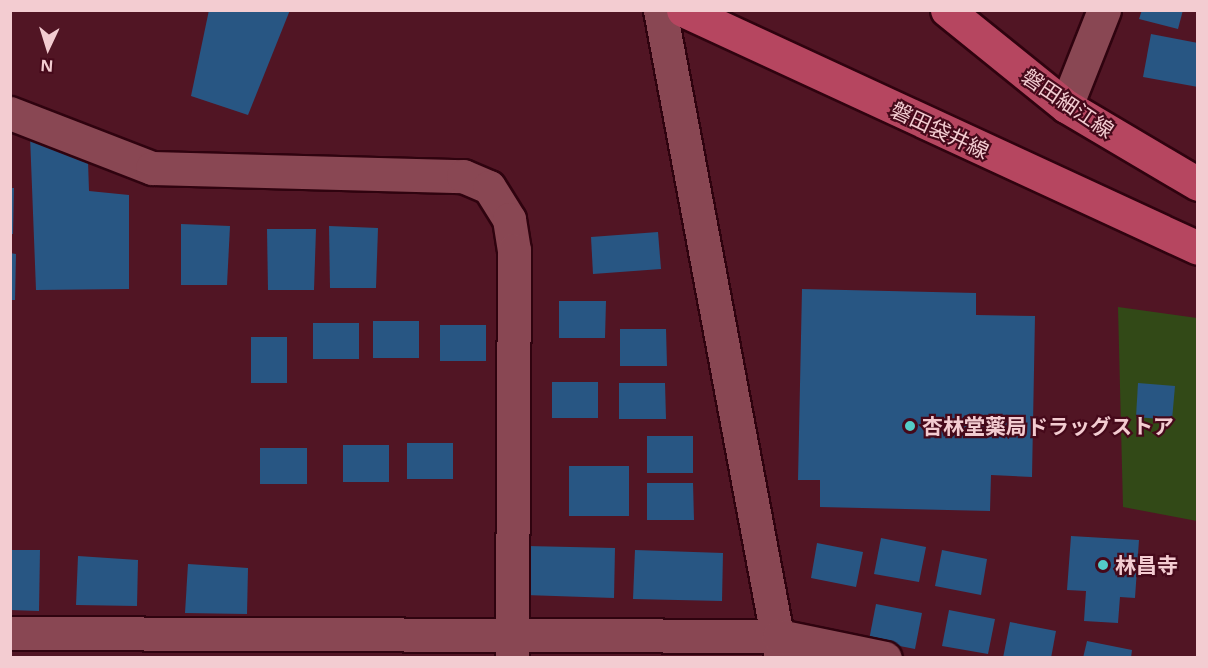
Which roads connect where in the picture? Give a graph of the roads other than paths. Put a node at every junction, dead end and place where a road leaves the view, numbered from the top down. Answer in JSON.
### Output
{"nodes":[{"id":1,"x":660,"y":10,"type":"edge"},
{"id":2,"x":683,"y":10,"type":"edge"},
{"id":3,"x":947,"y":10,"type":"edge"},
{"id":4,"x":1104,"y":10,"type":"edge"},
{"id":5,"x":1066,"y":106,"type":"junction"},
{"id":6,"x":10,"y":113,"type":"edge"},
{"id":7,"x":1197,"y":184,"type":"edge"},
{"id":8,"x":1197,"y":248,"type":"edge"},
{"id":9,"x":10,"y":633,"type":"edge"},
{"id":10,"x":512,"y":646,"type":"edge"},
{"id":11,"x":780,"y":647,"type":"edge"},
{"id":12,"x":885,"y":657,"type":"edge"}],
"edges":[{"from":1,"to":11,"type":"street"},
{"from":2,"to":8,"type":"main road","name":"磐田袋井線"},
{"from":3,"to":5,"type":"main road","name":"磐田細江線"},
{"from":4,"to":5,"type":"street"},
{"from":5,"to":7,"type":"main road","name":"磐田細江線"},
{"from":6,"to":10,"type":"street"},
{"from":9,"to":10,"type":"street"},
{"from":10,"to":11,"type":"street"},
{"from":11,"to":12,"type":"street"}]}
